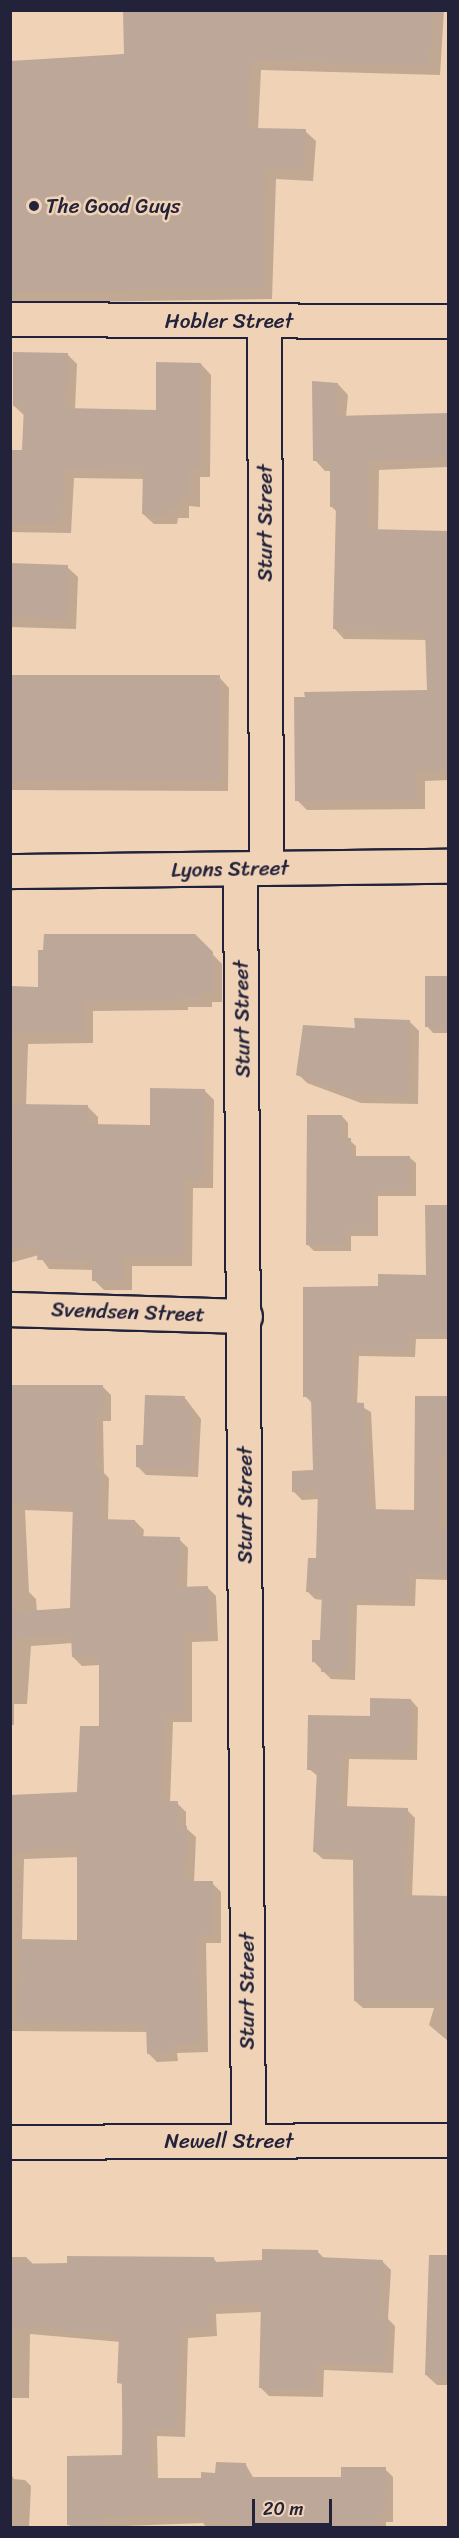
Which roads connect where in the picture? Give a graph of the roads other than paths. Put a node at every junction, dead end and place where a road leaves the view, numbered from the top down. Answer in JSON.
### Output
{"nodes":[{"id":1,"x":10,"y":319,"type":"edge"},
{"id":2,"x":264,"y":321,"type":"junction"},
{"id":3,"x":448,"y":321,"type":"edge"},
{"id":4,"x":448,"y":866,"type":"edge"},
{"id":5,"x":253,"y":869,"type":"junction"},
{"id":6,"x":10,"y":871,"type":"edge"},
{"id":7,"x":10,"y":1309,"type":"edge"},
{"id":8,"x":245,"y":1316,"type":"junction"},
{"id":9,"x":248,"y":2140,"type":"junction"},
{"id":10,"x":448,"y":2140,"type":"edge"},
{"id":11,"x":10,"y":2142,"type":"edge"}],
"edges":[{"from":1,"to":2,"type":"street","name":"Hobler Street"},
{"from":2,"to":3,"type":"street","name":"Hobler Street"},
{"from":2,"to":5,"type":"street","name":"Sturt Street"},
{"from":4,"to":5,"type":"street","name":"Lyons Street"},
{"from":5,"to":6,"type":"street","name":"Lyons Street"},
{"from":5,"to":8,"type":"street","name":"Sturt Street"},
{"from":7,"to":8,"type":"street","name":"Svendsen Street"},
{"from":8,"to":9,"type":"street","name":"Sturt Street"},
{"from":9,"to":10,"type":"street","name":"Newell Street"},
{"from":9,"to":11,"type":"street","name":"Newell Street"}]}
